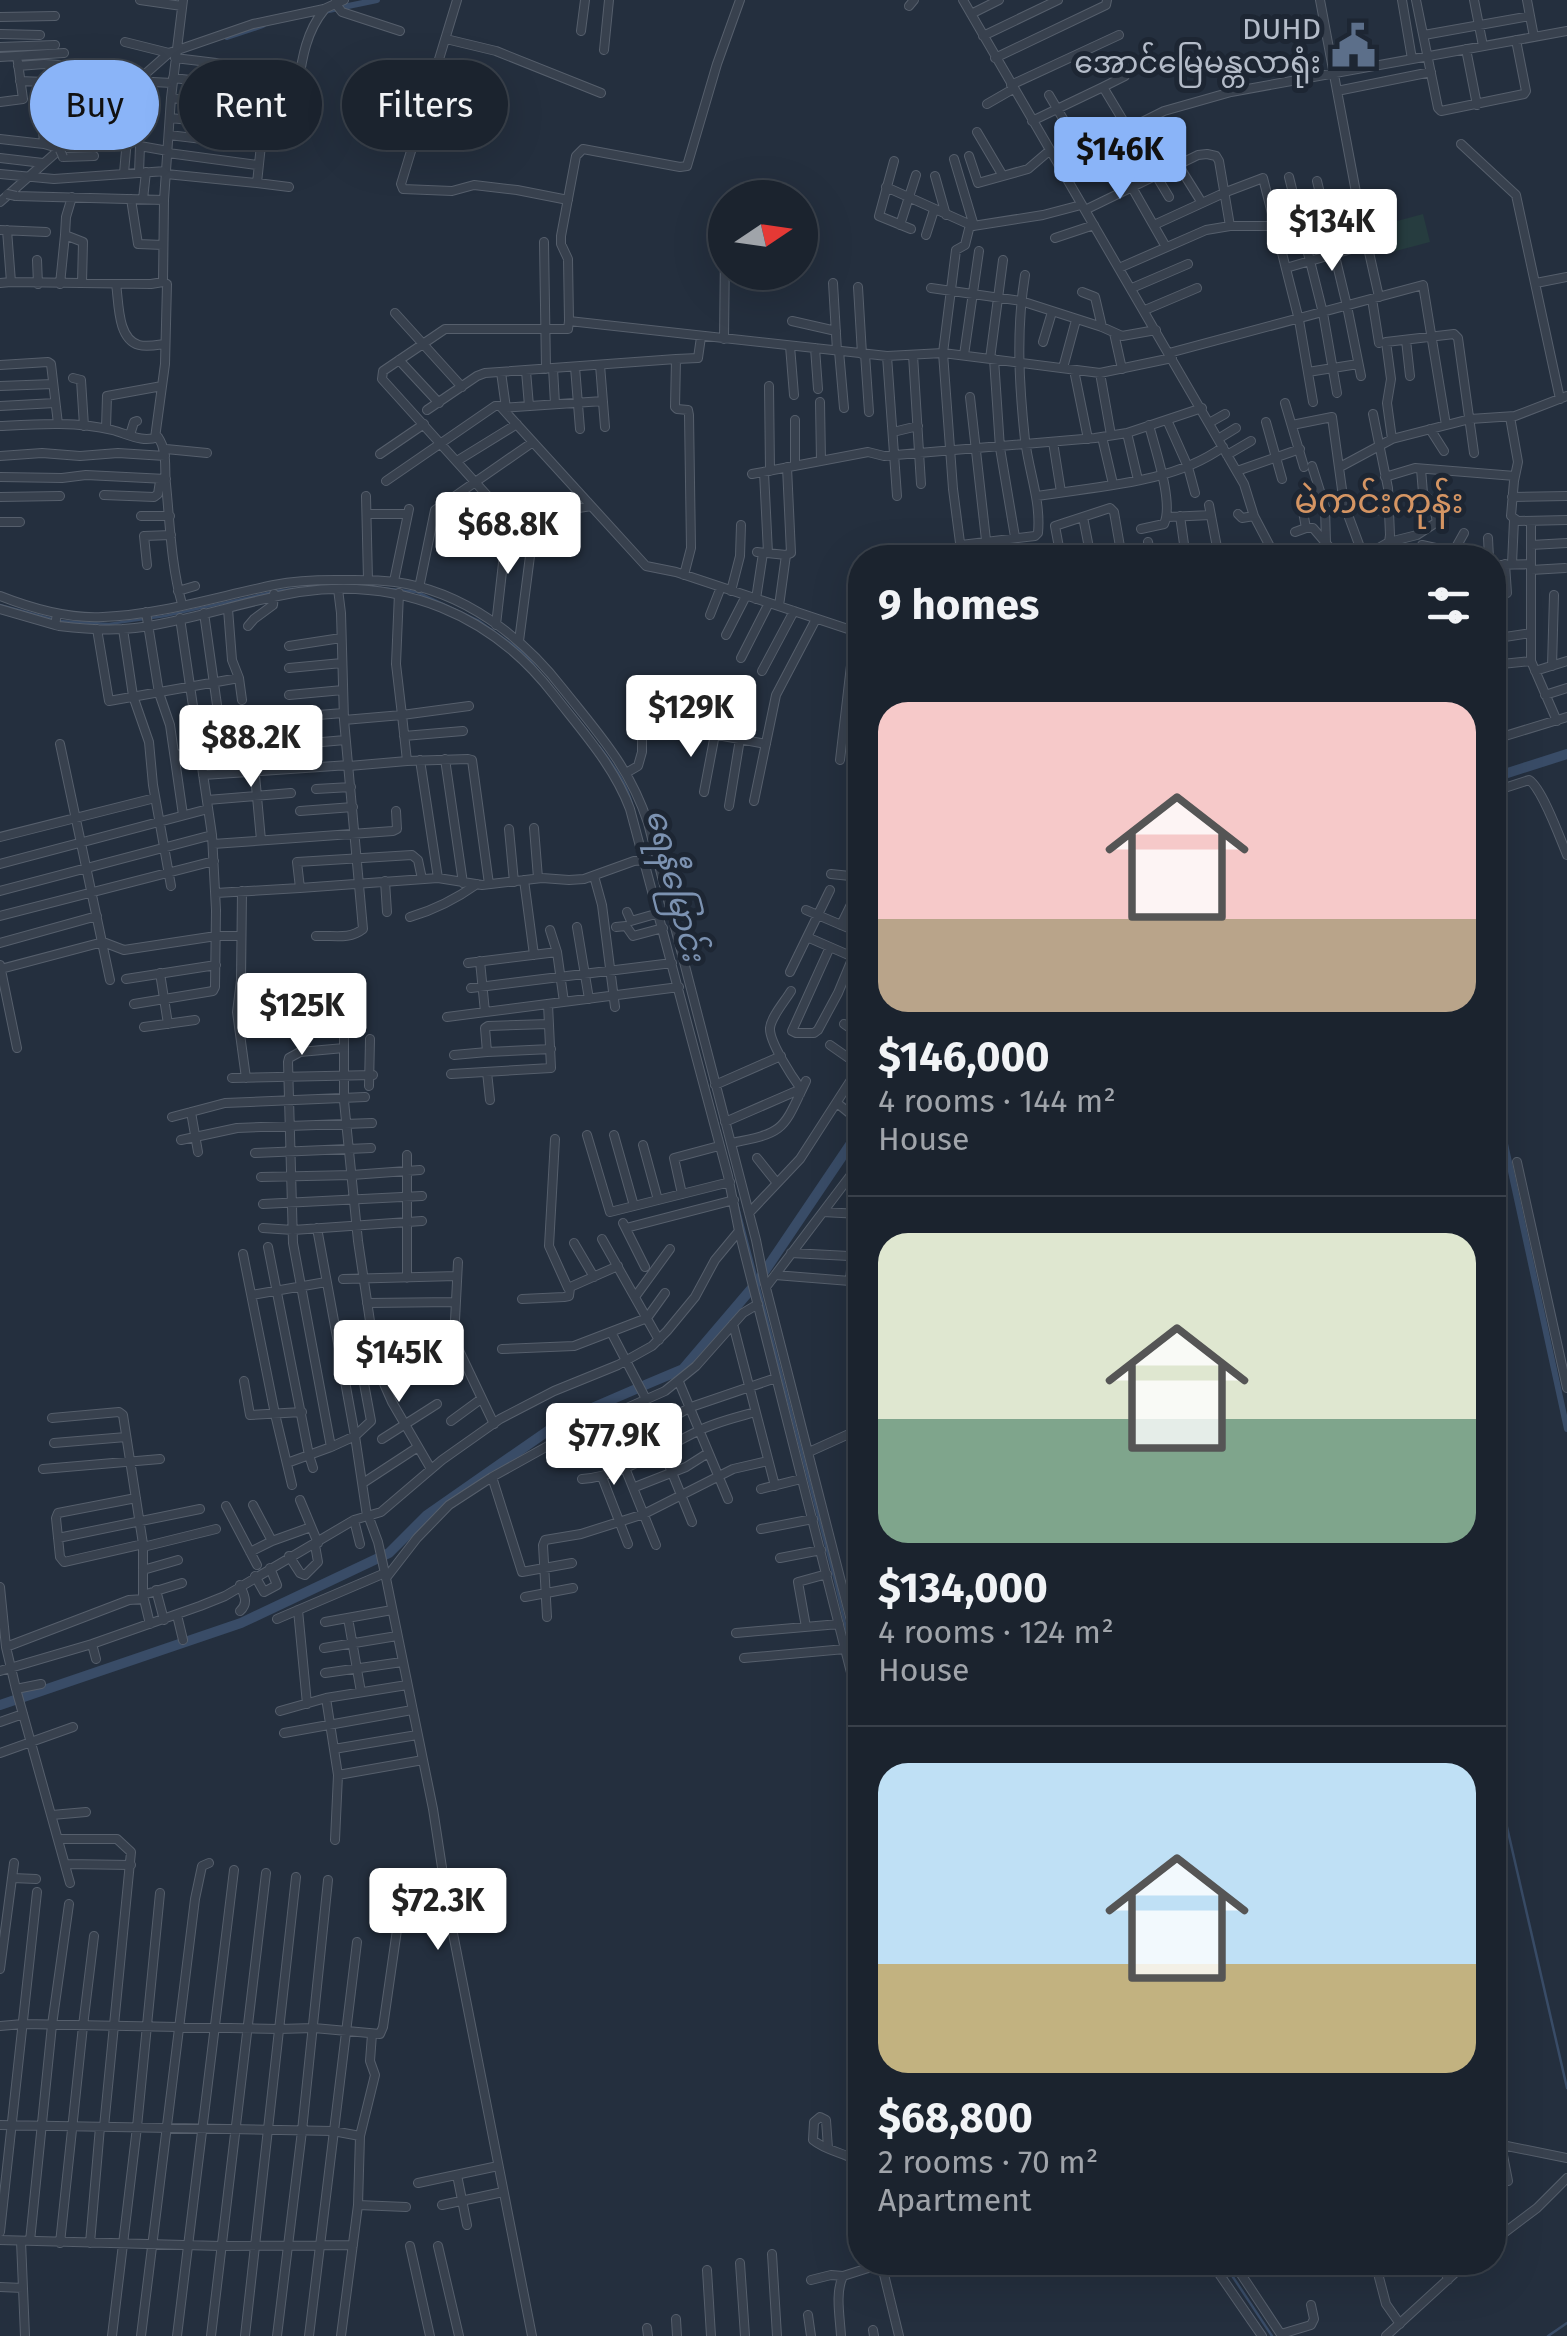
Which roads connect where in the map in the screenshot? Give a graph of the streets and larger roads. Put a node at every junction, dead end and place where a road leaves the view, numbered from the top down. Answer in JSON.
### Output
{"nodes":[{"id":1,"x":140,"y":0,"type":"edge"},
{"id":2,"x":457,"y":0,"type":"edge"},
{"id":3,"x":585,"y":0,"type":"edge"},
{"id":4,"x":609,"y":0,"type":"edge"},
{"id":5,"x":740,"y":0,"type":"edge"},
{"id":6,"x":963,"y":0,"type":"edge"},
{"id":7,"x":997,"y":0,"type":"edge"},
{"id":8,"x":1058,"y":0,"type":"edge"},
{"id":9,"x":1107,"y":0,"type":"edge"},
{"id":10,"x":1320,"y":0,"type":"edge"},
{"id":11,"x":1402,"y":0,"type":"edge"},
{"id":12,"x":1416,"y":0,"type":"edge"},
{"id":13,"x":1474,"y":0,"type":"edge"},
{"id":14,"x":1527,"y":0,"type":"edge"},
{"id":15,"x":182,"y":3,"type":"edge"},
{"id":16,"x":339,"y":4,"type":"edge"},
{"id":17,"x":324,"y":9,"type":"junction"},
{"id":18,"x":971,"y":14,"type":"junction"},
{"id":19,"x":0,"y":16,"type":"edge"},
{"id":20,"x":55,"y":16,"type":"dead end"},
{"id":21,"x":1530,"y":16,"type":"junction"},
{"id":22,"x":1479,"y":25,"type":"junction"},
{"id":23,"x":400,"y":31,"type":"dead end"},
{"id":24,"x":580,"y":31,"type":"dead end"},
{"id":25,"x":1567,"y":31,"type":"edge"},
{"id":26,"x":0,"y":34,"type":"edge"},
{"id":27,"x":40,"y":35,"type":"dead end"},
{"id":28,"x":1119,"y":35,"type":"dead end"},
{"id":29,"x":1424,"y":35,"type":"junction"},
{"id":30,"x":983,"y":36,"type":"junction"},
{"id":31,"x":1534,"y":37,"type":"junction"},
{"id":32,"x":446,"y":39,"type":"junction"},
{"id":33,"x":1516,"y":40,"type":"junction"},
{"id":34,"x":126,"y":42,"type":"dead end"},
{"id":35,"x":55,"y":45,"type":"dead end"},
{"id":36,"x":1483,"y":46,"type":"junction"},
{"id":37,"x":0,"y":47,"type":"edge"},
{"id":38,"x":604,"y":50,"type":"dead end"},
{"id":39,"x":1466,"y":50,"type":"junction"},
{"id":40,"x":64,"y":53,"type":"dead end"},
{"id":41,"x":175,"y":54,"type":"junction"},
{"id":42,"x":1428,"y":56,"type":"junction"},
{"id":43,"x":0,"y":58,"type":"edge"},
{"id":44,"x":995,"y":58,"type":"junction"},
{"id":45,"x":212,"y":60,"type":"edge"},
{"id":46,"x":301,"y":60,"type":"edge"},
{"id":47,"x":1412,"y":60,"type":"junction"},
{"id":48,"x":17,"y":61,"type":"junction"},
{"id":49,"x":30,"y":62,"type":"edge"},
{"id":50,"x":1395,"y":62,"type":"junction"},
{"id":51,"x":1372,"y":66,"type":"junction"},
{"id":52,"x":159,"y":68,"type":"edge"},
{"id":53,"x":1432,"y":72,"type":"junction"},
{"id":54,"x":1333,"y":74,"type":"junction"},
{"id":55,"x":1124,"y":76,"type":"dead end"},
{"id":56,"x":1398,"y":79,"type":"junction"},
{"id":57,"x":172,"y":80,"type":"junction"},
{"id":58,"x":20,"y":81,"type":"junction"},
{"id":59,"x":30,"y":81,"type":"edge"},
{"id":60,"x":159,"y":81,"type":"edge"},
{"id":61,"x":179,"y":81,"type":"edge"},
{"id":62,"x":1375,"y":83,"type":"junction"},
{"id":63,"x":1012,"y":87,"type":"junction"},
{"id":64,"x":1103,"y":87,"type":"junction"},
{"id":65,"x":1337,"y":90,"type":"junction"},
{"id":66,"x":601,"y":92,"type":"dead end"},
{"id":67,"x":1049,"y":95,"type":"dead end"},
{"id":68,"x":171,"y":98,"type":"junction"},
{"id":69,"x":179,"y":99,"type":"edge"},
{"id":70,"x":0,"y":102,"type":"edge"},
{"id":71,"x":986,"y":104,"type":"dead end"},
{"id":72,"x":1476,"y":104,"type":"junction"},
{"id":73,"x":1058,"y":109,"type":"junction"},
{"id":74,"x":170,"y":118,"type":"junction"},
{"id":75,"x":179,"y":119,"type":"edge"},
{"id":76,"x":1032,"y":121,"type":"junction"},
{"id":77,"x":1128,"y":128,"type":"junction"},
{"id":78,"x":978,"y":132,"type":"dead end"},
{"id":79,"x":169,"y":134,"type":"junction"},
{"id":80,"x":179,"y":135,"type":"edge"},
{"id":81,"x":0,"y":140,"type":"edge"},
{"id":82,"x":1105,"y":140,"type":"junction"},
{"id":83,"x":30,"y":143,"type":"edge"},
{"id":84,"x":1462,"y":144,"type":"dead end"},
{"id":85,"x":62,"y":150,"type":"joint"},
{"id":86,"x":125,"y":150,"type":"edge"},
{"id":87,"x":260,"y":150,"type":"edge"},
{"id":88,"x":1050,"y":151,"type":"junction"},
{"id":89,"x":1082,"y":151,"type":"junction"},
{"id":90,"x":168,"y":152,"type":"junction"},
{"id":91,"x":94,"y":156,"type":"dead end"},
{"id":92,"x":969,"y":156,"type":"dead end"},
{"id":93,"x":0,"y":158,"type":"edge"},
{"id":94,"x":954,"y":159,"type":"dead end"},
{"id":95,"x":894,"y":161,"type":"dead end"},
{"id":96,"x":43,"y":163,"type":"junction"},
{"id":97,"x":1177,"y":163,"type":"junction"},
{"id":98,"x":1058,"y":164,"type":"junction"},
{"id":99,"x":258,"y":165,"type":"junction"},
{"id":100,"x":166,"y":172,"type":"junction"},
{"id":101,"x":142,"y":173,"type":"junction"},
{"id":102,"x":0,"y":174,"type":"edge"},
{"id":103,"x":124,"y":174,"type":"junction"},
{"id":104,"x":916,"y":175,"type":"dead end"},
{"id":105,"x":1156,"y":175,"type":"junction"},
{"id":106,"x":935,"y":176,"type":"dead end"},
{"id":107,"x":1003,"y":176,"type":"junction"},
{"id":108,"x":1290,"y":176,"type":"dead end"},
{"id":109,"x":34,"y":178,"type":"junction"},
{"id":110,"x":1317,"y":182,"type":"dead end"},
{"id":111,"x":257,"y":184,"type":"junction"},
{"id":112,"x":1132,"y":186,"type":"junction"},
{"id":113,"x":886,"y":187,"type":"junction"},
{"id":114,"x":289,"y":188,"type":"dead end"},
{"id":115,"x":1226,"y":192,"type":"junction"},
{"id":116,"x":8,"y":194,"type":"edge"},
{"id":117,"x":72,"y":197,"type":"junction"},
{"id":118,"x":1168,"y":197,"type":"dead end"},
{"id":119,"x":908,"y":198,"type":"junction"},
{"id":120,"x":131,"y":199,"type":"junction"},
{"id":121,"x":143,"y":199,"type":"junction"},
{"id":122,"x":164,"y":200,"type":"junction"},
{"id":123,"x":568,"y":200,"type":"junction"},
{"id":124,"x":0,"y":202,"type":"edge"},
{"id":125,"x":1202,"y":203,"type":"junction"},
{"id":126,"x":1358,"y":203,"type":"junction"},
{"id":127,"x":1083,"y":207,"type":"junction"},
{"id":128,"x":934,"y":210,"type":"junction"},
{"id":129,"x":1324,"y":212,"type":"junction"},
{"id":130,"x":946,"y":216,"type":"junction"},
{"id":131,"x":1300,"y":219,"type":"junction"},
{"id":132,"x":1094,"y":224,"type":"junction"},
{"id":133,"x":900,"y":225,"type":"junction"},
{"id":134,"x":972,"y":225,"type":"junction"},
{"id":135,"x":1154,"y":225,"type":"junction"},
{"id":136,"x":1230,"y":226,"type":"junction"},
{"id":137,"x":1276,"y":226,"type":"junction"},
{"id":138,"x":911,"y":229,"type":"dead end"},
{"id":139,"x":3,"y":230,"type":"edge"},
{"id":140,"x":46,"y":232,"type":"dead end"},
{"id":141,"x":65,"y":234,"type":"junction"},
{"id":142,"x":926,"y":235,"type":"dead end"},
{"id":143,"x":1055,"y":238,"type":"dead end"},
{"id":144,"x":544,"y":242,"type":"dead end"},
{"id":145,"x":1368,"y":244,"type":"junction"},
{"id":146,"x":163,"y":245,"type":"junction"},
{"id":147,"x":1166,"y":247,"type":"junction"},
{"id":148,"x":979,"y":251,"type":"dead end"},
{"id":149,"x":1334,"y":254,"type":"junction"},
{"id":150,"x":37,"y":260,"type":"dead end"},
{"id":151,"x":1003,"y":260,"type":"dead end"},
{"id":152,"x":1310,"y":261,"type":"junction"},
{"id":153,"x":1188,"y":264,"type":"dead end"},
{"id":154,"x":1120,"y":268,"type":"junction"},
{"id":155,"x":1286,"y":268,"type":"junction"},
{"id":156,"x":1025,"y":275,"type":"dead end"},
{"id":157,"x":1567,"y":277,"type":"edge"},
{"id":158,"x":11,"y":282,"type":"junction"},
{"id":159,"x":0,"y":283,"type":"edge"},
{"id":160,"x":82,"y":283,"type":"junction"},
{"id":161,"x":165,"y":283,"type":"junction"},
{"id":162,"x":1536,"y":283,"type":"junction"},
{"id":163,"x":38,"y":284,"type":"junction"},
{"id":164,"x":60,"y":284,"type":"junction"},
{"id":165,"x":116,"y":284,"type":"junction"},
{"id":166,"x":833,"y":284,"type":"dead end"},
{"id":167,"x":858,"y":287,"type":"dead end"},
{"id":168,"x":931,"y":288,"type":"dead end"},
{"id":169,"x":1132,"y":288,"type":"junction"},
{"id":170,"x":1198,"y":288,"type":"dead end"},
{"id":171,"x":725,"y":290,"type":"edge"},
{"id":172,"x":950,"y":290,"type":"junction"},
{"id":173,"x":1082,"y":292,"type":"dead end"},
{"id":174,"x":973,"y":294,"type":"junction"},
{"id":175,"x":998,"y":298,"type":"junction"},
{"id":176,"x":1375,"y":298,"type":"junction"},
{"id":177,"x":1021,"y":301,"type":"junction"},
{"id":178,"x":1347,"y":306,"type":"junction"},
{"id":179,"x":1145,"y":310,"type":"junction"},
{"id":180,"x":1052,"y":312,"type":"junction"},
{"id":181,"x":395,"y":313,"type":"dead end"},
{"id":182,"x":1323,"y":313,"type":"junction"},
{"id":183,"x":1076,"y":320,"type":"junction"},
{"id":184,"x":1299,"y":320,"type":"junction"},
{"id":185,"x":569,"y":321,"type":"junction"},
{"id":186,"x":792,"y":321,"type":"dead end"},
{"id":187,"x":1102,"y":327,"type":"junction"},
{"id":188,"x":544,"y":329,"type":"junction"},
{"id":189,"x":1156,"y":330,"type":"junction"},
{"id":190,"x":836,"y":331,"type":"junction"},
{"id":191,"x":1114,"y":333,"type":"junction"},
{"id":192,"x":1433,"y":337,"type":"junction"},
{"id":193,"x":701,"y":338,"type":"junction"},
{"id":194,"x":724,"y":339,"type":"junction"},
{"id":195,"x":1406,"y":340,"type":"junction"},
{"id":196,"x":1043,"y":342,"type":"dead end"},
{"id":197,"x":1383,"y":342,"type":"junction"},
{"id":198,"x":422,"y":343,"type":"junction"},
{"id":199,"x":162,"y":344,"type":"junction"},
{"id":200,"x":790,"y":346,"type":"junction"},
{"id":201,"x":1355,"y":346,"type":"junction"},
{"id":202,"x":815,"y":348,"type":"junction"},
{"id":203,"x":838,"y":351,"type":"junction"},
{"id":204,"x":943,"y":352,"type":"junction"},
{"id":205,"x":863,"y":354,"type":"junction"},
{"id":206,"x":912,"y":355,"type":"junction"},
{"id":207,"x":964,"y":355,"type":"junction"},
{"id":208,"x":1171,"y":355,"type":"junction"},
{"id":209,"x":887,"y":356,"type":"junction"},
{"id":210,"x":676,"y":359,"type":"junction"},
{"id":211,"x":992,"y":359,"type":"junction"},
{"id":212,"x":399,"y":360,"type":"junction"},
{"id":213,"x":1018,"y":362,"type":"junction"},
{"id":214,"x":600,"y":364,"type":"junction"},
{"id":215,"x":1358,"y":364,"type":"junction"},
{"id":216,"x":0,"y":365,"type":"edge"},
{"id":217,"x":575,"y":367,"type":"junction"},
{"id":218,"x":1063,"y":368,"type":"junction"},
{"id":219,"x":1332,"y":368,"type":"junction"},
{"id":220,"x":549,"y":369,"type":"junction"},
{"id":221,"x":1122,"y":369,"type":"junction"},
{"id":222,"x":1074,"y":370,"type":"junction"},
{"id":223,"x":526,"y":371,"type":"junction"},
{"id":224,"x":501,"y":372,"type":"junction"},
{"id":225,"x":1308,"y":372,"type":"junction"},
{"id":226,"x":1100,"y":373,"type":"junction"},
{"id":227,"x":1361,"y":376,"type":"dead end"},
{"id":228,"x":1410,"y":376,"type":"dead end"},
{"id":229,"x":73,"y":378,"type":"dead end"},
{"id":230,"x":53,"y":384,"type":"junction"},
{"id":231,"x":0,"y":386,"type":"edge"},
{"id":232,"x":159,"y":386,"type":"junction"},
{"id":233,"x":462,"y":386,"type":"junction"},
{"id":234,"x":769,"y":386,"type":"dead end"},
{"id":235,"x":818,"y":389,"type":"dead end"},
{"id":236,"x":1337,"y":393,"type":"dead end"},
{"id":237,"x":794,"y":395,"type":"dead end"},
{"id":238,"x":970,"y":397,"type":"dead end"},
{"id":239,"x":1563,"y":398,"type":"edge"},
{"id":240,"x":603,"y":400,"type":"junction"},
{"id":241,"x":820,"y":402,"type":"dead end"},
{"id":242,"x":1313,"y":402,"type":"dead end"},
{"id":243,"x":54,"y":403,"type":"junction"},
{"id":244,"x":438,"y":403,"type":"junction"},
{"id":245,"x":578,"y":403,"type":"junction"},
{"id":246,"x":1286,"y":403,"type":"dead end"},
{"id":247,"x":554,"y":404,"type":"junction"},
{"id":248,"x":0,"y":406,"type":"edge"},
{"id":249,"x":529,"y":406,"type":"junction"},
{"id":250,"x":504,"y":408,"type":"junction"},
{"id":251,"x":844,"y":408,"type":"dead end"},
{"id":252,"x":1202,"y":408,"type":"junction"},
{"id":253,"x":427,"y":410,"type":"dead end"},
{"id":254,"x":869,"y":412,"type":"dead end"},
{"id":255,"x":1225,"y":414,"type":"dead end"},
{"id":256,"x":1373,"y":414,"type":"dead end"},
{"id":257,"x":1510,"y":417,"type":"junction"},
{"id":258,"x":1470,"y":419,"type":"junction"},
{"id":259,"x":796,"y":420,"type":"dead end"},
{"id":260,"x":1167,"y":420,"type":"junction"},
{"id":261,"x":136,"y":422,"type":"dead end"},
{"id":262,"x":1209,"y":422,"type":"junction"},
{"id":263,"x":1266,"y":422,"type":"dead end"},
{"id":264,"x":58,"y":424,"type":"junction"},
{"id":265,"x":424,"y":424,"type":"junction"},
{"id":266,"x":517,"y":424,"type":"junction"},
{"id":267,"x":1292,"y":425,"type":"junction"},
{"id":268,"x":1446,"y":425,"type":"junction"},
{"id":269,"x":0,"y":426,"type":"edge"},
{"id":270,"x":84,"y":426,"type":"junction"},
{"id":271,"x":918,"y":426,"type":"junction"},
{"id":272,"x":1149,"y":426,"type":"junction"},
{"id":273,"x":605,"y":427,"type":"dead end"},
{"id":274,"x":106,"y":428,"type":"junction"},
{"id":275,"x":1236,"y":428,"type":"dead end"},
{"id":276,"x":1430,"y":429,"type":"junction"},
{"id":277,"x":580,"y":430,"type":"dead end"},
{"id":278,"x":893,"y":432,"type":"junction"},
{"id":279,"x":1126,"y":433,"type":"junction"},
{"id":280,"x":130,"y":435,"type":"junction"},
{"id":281,"x":1107,"y":436,"type":"junction"},
{"id":282,"x":154,"y":439,"type":"junction"},
{"id":283,"x":1088,"y":439,"type":"junction"},
{"id":284,"x":1392,"y":439,"type":"junction"},
{"id":285,"x":533,"y":442,"type":"junction"},
{"id":286,"x":1053,"y":442,"type":"junction"},
{"id":287,"x":1251,"y":442,"type":"dead end"},
{"id":288,"x":441,"y":444,"type":"junction"},
{"id":289,"x":1026,"y":445,"type":"junction"},
{"id":290,"x":1223,"y":447,"type":"junction"},
{"id":291,"x":1378,"y":447,"type":"junction"},
{"id":292,"x":1000,"y":448,"type":"junction"},
{"id":293,"x":974,"y":449,"type":"junction"},
{"id":294,"x":1300,"y":449,"type":"junction"},
{"id":295,"x":952,"y":451,"type":"junction"},
{"id":296,"x":1444,"y":451,"type":"dead end"},
{"id":297,"x":920,"y":452,"type":"junction"},
{"id":298,"x":1474,"y":453,"type":"dead end"},
{"id":299,"x":163,"y":454,"type":"junction"},
{"id":300,"x":207,"y":454,"type":"dead end"},
{"id":301,"x":380,"y":454,"type":"dead end"},
{"id":302,"x":894,"y":455,"type":"junction"},
{"id":303,"x":0,"y":456,"type":"edge"},
{"id":304,"x":1276,"y":458,"type":"junction"},
{"id":305,"x":821,"y":461,"type":"junction"},
{"id":306,"x":456,"y":462,"type":"junction"},
{"id":307,"x":791,"y":467,"type":"junction"},
{"id":308,"x":1188,"y":467,"type":"junction"},
{"id":309,"x":1340,"y":467,"type":"junction"},
{"id":310,"x":1421,"y":469,"type":"junction"},
{"id":311,"x":767,"y":471,"type":"junction"},
{"id":312,"x":1237,"y":471,"type":"junction"},
{"id":313,"x":752,"y":474,"type":"dead end"},
{"id":314,"x":1162,"y":476,"type":"junction"},
{"id":315,"x":1386,"y":476,"type":"junction"},
{"id":316,"x":1515,"y":476,"type":"junction"},
{"id":317,"x":0,"y":477,"type":"edge"},
{"id":318,"x":163,"y":480,"type":"junction"},
{"id":319,"x":1138,"y":480,"type":"junction"},
{"id":320,"x":1282,"y":480,"type":"dead end"},
{"id":321,"x":386,"y":482,"type":"dead end"},
{"id":322,"x":475,"y":482,"type":"junction"},
{"id":323,"x":921,"y":484,"type":"dead end"},
{"id":324,"x":1113,"y":484,"type":"junction"},
{"id":325,"x":1061,"y":492,"type":"junction"},
{"id":326,"x":1195,"y":493,"type":"dead end"},
{"id":327,"x":104,"y":495,"type":"dead end"},
{"id":328,"x":60,"y":496,"type":"dead end"},
{"id":329,"x":366,"y":496,"type":"dead end"},
{"id":330,"x":897,"y":496,"type":"dead end"},
{"id":331,"x":1037,"y":496,"type":"junction"},
{"id":332,"x":1567,"y":496,"type":"edge"},
{"id":333,"x":0,"y":497,"type":"edge"},
{"id":334,"x":1512,"y":497,"type":"junction"},
{"id":335,"x":1166,"y":500,"type":"junction"},
{"id":336,"x":1152,"y":502,"type":"dead end"},
{"id":337,"x":1324,"y":504,"type":"junction"},
{"id":338,"x":1344,"y":504,"type":"junction"},
{"id":339,"x":591,"y":506,"type":"junction"},
{"id":340,"x":1390,"y":510,"type":"junction"},
{"id":341,"x":1371,"y":511,"type":"dead end"},
{"id":342,"x":366,"y":514,"type":"junction"},
{"id":343,"x":1238,"y":514,"type":"dead end"},
{"id":344,"x":141,"y":516,"type":"dead end"},
{"id":345,"x":168,"y":516,"type":"junction"},
{"id":346,"x":524,"y":516,"type":"junction"},
{"id":347,"x":1083,"y":516,"type":"junction"},
{"id":348,"x":1180,"y":516,"type":"junction"},
{"id":349,"x":1254,"y":516,"type":"junction"},
{"id":350,"x":1168,"y":517,"type":"junction"},
{"id":351,"x":1514,"y":520,"type":"junction"},
{"id":352,"x":1567,"y":520,"type":"edge"},
{"id":353,"x":1531,"y":521,"type":"junction"},
{"id":354,"x":0,"y":522,"type":"edge"},
{"id":355,"x":20,"y":522,"type":"dead end"},
{"id":356,"x":741,"y":525,"type":"dead end"},
{"id":357,"x":1306,"y":528,"type":"junction"},
{"id":358,"x":1141,"y":529,"type":"dead end"},
{"id":359,"x":1294,"y":532,"type":"dead end"},
{"id":360,"x":1464,"y":533,"type":"dead end"},
{"id":361,"x":169,"y":535,"type":"junction"},
{"id":362,"x":1417,"y":536,"type":"junction"},
{"id":363,"x":1015,"y":538,"type":"junction"},
{"id":364,"x":1488,"y":538,"type":"dead end"},
{"id":365,"x":986,"y":541,"type":"junction"},
{"id":366,"x":1392,"y":541,"type":"junction"},
{"id":367,"x":1148,"y":542,"type":"dead end"},
{"id":368,"x":1326,"y":543,"type":"joint"},
{"id":369,"x":505,"y":544,"type":"dead end"},
{"id":370,"x":1567,"y":544,"type":"edge"},
{"id":371,"x":961,"y":545,"type":"joint"},
{"id":372,"x":986,"y":545,"type":"edge"},
{"id":373,"x":1059,"y":545,"type":"edge"},
{"id":374,"x":1089,"y":545,"type":"edge"},
{"id":375,"x":1119,"y":545,"type":"edge"},
{"id":376,"x":1149,"y":545,"type":"edge"},
{"id":377,"x":1184,"y":545,"type":"edge"},
{"id":378,"x":1217,"y":545,"type":"edge"},
{"id":379,"x":1269,"y":545,"type":"edge"},
{"id":380,"x":1356,"y":545,"type":"edge"},
{"id":381,"x":1384,"y":545,"type":"edge"},
{"id":382,"x":1393,"y":545,"type":"edge"},
{"id":383,"x":1422,"y":545,"type":"edge"},
{"id":384,"x":1457,"y":545,"type":"edge"},
{"id":385,"x":1488,"y":545,"type":"edge"},
{"id":386,"x":1531,"y":545,"type":"junction"},
{"id":387,"x":763,"y":553,"type":"junction"},
{"id":388,"x":786,"y":555,"type":"junction"},
{"id":389,"x":1508,"y":564,"type":"junction"},
{"id":390,"x":147,"y":565,"type":"dead end"},
{"id":391,"x":1531,"y":567,"type":"junction"},
{"id":392,"x":1565,"y":568,"type":"edge"},
{"id":393,"x":684,"y":575,"type":"junction"},
{"id":394,"x":368,"y":580,"type":"junction"},
{"id":395,"x":394,"y":582,"type":"junction"},
{"id":396,"x":195,"y":586,"type":"dead end"},
{"id":397,"x":337,"y":586,"type":"junction"},
{"id":398,"x":419,"y":588,"type":"junction"},
{"id":399,"x":721,"y":588,"type":"junction"},
{"id":400,"x":178,"y":591,"type":"junction"},
{"id":401,"x":731,"y":591,"type":"junction"},
{"id":402,"x":399,"y":593,"type":"junction"},
{"id":403,"x":1507,"y":593,"type":"dead end"},
{"id":404,"x":274,"y":594,"type":"junction"},
{"id":405,"x":1554,"y":595,"type":"dead end"},
{"id":406,"x":0,"y":596,"type":"edge"},
{"id":407,"x":751,"y":598,"type":"junction"},
{"id":408,"x":774,"y":605,"type":"junction"},
{"id":409,"x":175,"y":606,"type":"junction"},
{"id":410,"x":228,"y":608,"type":"junction"},
{"id":411,"x":0,"y":609,"type":"edge"},
{"id":412,"x":794,"y":611,"type":"junction"},
{"id":413,"x":204,"y":613,"type":"junction"},
{"id":414,"x":1567,"y":614,"type":"edge"},
{"id":415,"x":710,"y":615,"type":"dead end"},
{"id":416,"x":1554,"y":616,"type":"junction"},
{"id":417,"x":148,"y":618,"type":"junction"},
{"id":418,"x":816,"y":618,"type":"junction"},
{"id":419,"x":56,"y":619,"type":"junction"},
{"id":420,"x":174,"y":619,"type":"junction"},
{"id":421,"x":496,"y":625,"type":"junction"},
{"id":422,"x":248,"y":626,"type":"dead end"},
{"id":423,"x":97,"y":629,"type":"junction"},
{"id":424,"x":123,"y":629,"type":"junction"},
{"id":425,"x":848,"y":629,"type":"edge"},
{"id":426,"x":1531,"y":634,"type":"junction"},
{"id":427,"x":726,"y":635,"type":"dead end"},
{"id":428,"x":1506,"y":637,"type":"edge"},
{"id":429,"x":342,"y":638,"type":"junction"},
{"id":430,"x":1567,"y":638,"type":"edge"},
{"id":431,"x":1553,"y":640,"type":"junction"},
{"id":432,"x":519,"y":641,"type":"junction"},
{"id":433,"x":288,"y":646,"type":"dead end"},
{"id":434,"x":741,"y":658,"type":"dead end"},
{"id":435,"x":1531,"y":661,"type":"junction"},
{"id":436,"x":1567,"y":661,"type":"edge"},
{"id":437,"x":342,"y":663,"type":"junction"},
{"id":438,"x":1506,"y":664,"type":"edge"},
{"id":439,"x":1552,"y":666,"type":"junction"},
{"id":440,"x":289,"y":668,"type":"dead end"},
{"id":441,"x":762,"y":671,"type":"dead end"},
{"id":442,"x":1535,"y":671,"type":"junction"},
{"id":443,"x":238,"y":678,"type":"junction"},
{"id":444,"x":547,"y":678,"type":"junction"},
{"id":445,"x":214,"y":683,"type":"junction"},
{"id":446,"x":190,"y":688,"type":"junction"},
{"id":447,"x":1567,"y":688,"type":"edge"},
{"id":448,"x":343,"y":690,"type":"junction"},
{"id":449,"x":159,"y":694,"type":"junction"},
{"id":450,"x":290,"y":695,"type":"dead end"},
{"id":451,"x":1545,"y":695,"type":"junction"},
{"id":452,"x":133,"y":696,"type":"junction"},
{"id":453,"x":848,"y":698,"type":"edge"},
{"id":454,"x":242,"y":700,"type":"dead end"},
{"id":455,"x":217,"y":704,"type":"dead end"},
{"id":456,"x":469,"y":706,"type":"dead end"},
{"id":457,"x":344,"y":716,"type":"junction"},
{"id":458,"x":402,"y":716,"type":"junction"},
{"id":459,"x":1567,"y":717,"type":"edge"},
{"id":460,"x":250,"y":721,"type":"junction"},
{"id":461,"x":1556,"y":721,"type":"junction"},
{"id":462,"x":196,"y":725,"type":"junction"},
{"id":463,"x":463,"y":731,"type":"dead end"},
{"id":464,"x":715,"y":734,"type":"junction"},
{"id":465,"x":843,"y":734,"type":"junction"},
{"id":466,"x":848,"y":734,"type":"edge"},
{"id":467,"x":404,"y":736,"type":"junction"},
{"id":468,"x":1506,"y":736,"type":"edge"},
{"id":469,"x":740,"y":739,"type":"junction"},
{"id":470,"x":345,"y":740,"type":"junction"},
{"id":471,"x":60,"y":744,"type":"dead end"},
{"id":472,"x":766,"y":744,"type":"junction"},
{"id":473,"x":254,"y":748,"type":"junction"},
{"id":474,"x":200,"y":752,"type":"junction"},
{"id":475,"x":175,"y":754,"type":"junction"},
{"id":476,"x":420,"y":760,"type":"junction"},
{"id":477,"x":445,"y":760,"type":"junction"},
{"id":478,"x":840,"y":760,"type":"dead end"},
{"id":479,"x":407,"y":761,"type":"junction"},
{"id":480,"x":349,"y":766,"type":"junction"},
{"id":481,"x":256,"y":771,"type":"junction"},
{"id":482,"x":626,"y":772,"type":"junction"},
{"id":483,"x":203,"y":775,"type":"junction"},
{"id":484,"x":351,"y":787,"type":"junction"},
{"id":485,"x":1506,"y":788,"type":"edge"},
{"id":486,"x":316,"y":789,"type":"dead end"},
{"id":487,"x":704,"y":792,"type":"dead end"},
{"id":488,"x":291,"y":793,"type":"dead end"},
{"id":489,"x":257,"y":796,"type":"junction"},
{"id":490,"x":155,"y":798,"type":"junction"},
{"id":491,"x":754,"y":801,"type":"dead end"},
{"id":492,"x":208,"y":805,"type":"junction"},
{"id":493,"x":729,"y":806,"type":"dead end"},
{"id":494,"x":353,"y":807,"type":"junction"},
{"id":495,"x":300,"y":811,"type":"dead end"},
{"id":496,"x":396,"y":811,"type":"dead end"},
{"id":497,"x":183,"y":815,"type":"junction"},
{"id":498,"x":76,"y":818,"type":"junction"},
{"id":499,"x":159,"y":821,"type":"junction"},
{"id":500,"x":1567,"y":822,"type":"edge"},
{"id":501,"x":1554,"y":827,"type":"junction"},
{"id":502,"x":534,"y":828,"type":"dead end"},
{"id":503,"x":508,"y":829,"type":"dead end"},
{"id":504,"x":355,"y":833,"type":"junction"},
{"id":505,"x":0,"y":837,"type":"edge"},
{"id":506,"x":212,"y":840,"type":"junction"},
{"id":507,"x":261,"y":840,"type":"junction"},
{"id":508,"x":82,"y":842,"type":"junction"},
{"id":509,"x":164,"y":846,"type":"junction"},
{"id":510,"x":1566,"y":850,"type":"edge"},
{"id":511,"x":358,"y":858,"type":"junction"},
{"id":512,"x":644,"y":860,"type":"junction"},
{"id":513,"x":214,"y":861,"type":"junction"},
{"id":514,"x":0,"y":864,"type":"edge"},
{"id":515,"x":88,"y":866,"type":"junction"},
{"id":516,"x":169,"y":872,"type":"junction"},
{"id":517,"x":831,"y":874,"type":"dead end"},
{"id":518,"x":594,"y":876,"type":"junction"},
{"id":519,"x":848,"y":876,"type":"edge"},
{"id":520,"x":438,"y":878,"type":"junction"},
{"id":521,"x":538,"y":878,"type":"junction"},
{"id":522,"x":422,"y":879,"type":"junction"},
{"id":523,"x":524,"y":880,"type":"junction"},
{"id":524,"x":384,"y":881,"type":"junction"},
{"id":525,"x":360,"y":882,"type":"junction"},
{"id":526,"x":514,"y":882,"type":"junction"},
{"id":527,"x":463,"y":883,"type":"junction"},
{"id":528,"x":477,"y":884,"type":"junction"},
{"id":529,"x":488,"y":884,"type":"junction"},
{"id":530,"x":171,"y":886,"type":"dead end"},
{"id":531,"x":300,"y":888,"type":"junction"},
{"id":532,"x":830,"y":890,"type":"dead end"},
{"id":533,"x":0,"y":891,"type":"edge"},
{"id":534,"x":93,"y":891,"type":"junction"},
{"id":535,"x":242,"y":892,"type":"junction"},
{"id":536,"x":216,"y":893,"type":"junction"},
{"id":537,"x":806,"y":910,"type":"dead end"},
{"id":538,"x":387,"y":912,"type":"dead end"},
{"id":539,"x":626,"y":912,"type":"dead end"},
{"id":540,"x":848,"y":912,"type":"edge"},
{"id":541,"x":659,"y":913,"type":"junction"},
{"id":542,"x":818,"y":915,"type":"junction"},
{"id":543,"x":0,"y":916,"type":"edge"},
{"id":544,"x":97,"y":916,"type":"junction"},
{"id":545,"x":410,"y":918,"type":"dead end"},
{"id":546,"x":842,"y":925,"type":"junction"},
{"id":547,"x":616,"y":927,"type":"dead end"},
{"id":548,"x":577,"y":928,"type":"dead end"},
{"id":549,"x":663,"y":928,"type":"junction"},
{"id":550,"x":848,"y":928,"type":"edge"},
{"id":551,"x":550,"y":930,"type":"dead end"},
{"id":552,"x":216,"y":936,"type":"junction"},
{"id":553,"x":241,"y":936,"type":"junction"},
{"id":554,"x":316,"y":936,"type":"dead end"},
{"id":555,"x":807,"y":937,"type":"junction"},
{"id":556,"x":102,"y":942,"type":"junction"},
{"id":557,"x":0,"y":943,"type":"edge"},
{"id":558,"x":830,"y":947,"type":"junction"},
{"id":559,"x":557,"y":952,"type":"junction"},
{"id":560,"x":848,"y":955,"type":"edge"},
{"id":561,"x":534,"y":956,"type":"junction"},
{"id":562,"x":480,"y":962,"type":"junction"},
{"id":563,"x":468,"y":963,"type":"dead end"},
{"id":564,"x":672,"y":963,"type":"junction"},
{"id":565,"x":216,"y":964,"type":"junction"},
{"id":566,"x":0,"y":967,"type":"edge"},
{"id":567,"x":610,"y":970,"type":"junction"},
{"id":568,"x":790,"y":972,"type":"dead end"},
{"id":569,"x":160,"y":974,"type":"junction"},
{"id":570,"x":585,"y":974,"type":"junction"},
{"id":571,"x":848,"y":974,"type":"edge"},
{"id":572,"x":560,"y":977,"type":"junction"},
{"id":573,"x":126,"y":979,"type":"dead end"},
{"id":574,"x":110,"y":980,"type":"dead end"},
{"id":575,"x":483,"y":987,"type":"junction"},
{"id":576,"x":471,"y":988,"type":"dead end"},
{"id":577,"x":679,"y":988,"type":"junction"},
{"id":578,"x":791,"y":991,"type":"dead end"},
{"id":579,"x":614,"y":996,"type":"junction"},
{"id":580,"x":164,"y":999,"type":"junction"},
{"id":581,"x":588,"y":999,"type":"junction"},
{"id":582,"x":564,"y":1002,"type":"junction"},
{"id":583,"x":134,"y":1004,"type":"dead end"},
{"id":584,"x":548,"y":1004,"type":"junction"},
{"id":585,"x":616,"y":1007,"type":"dead end"},
{"id":586,"x":485,"y":1012,"type":"junction"},
{"id":587,"x":447,"y":1017,"type":"dead end"},
{"id":588,"x":195,"y":1020,"type":"dead end"},
{"id":589,"x":168,"y":1024,"type":"junction"},
{"id":590,"x":550,"y":1024,"type":"junction"},
{"id":591,"x":844,"y":1024,"type":"dead end"},
{"id":592,"x":848,"y":1026,"type":"edge"},
{"id":593,"x":144,"y":1027,"type":"dead end"},
{"id":594,"x":344,"y":1036,"type":"dead end"},
{"id":595,"x":370,"y":1040,"type":"dead end"},
{"id":596,"x":830,"y":1046,"type":"dead end"},
{"id":597,"x":17,"y":1048,"type":"dead end"},
{"id":598,"x":344,"y":1048,"type":"junction"},
{"id":599,"x":551,"y":1049,"type":"junction"},
{"id":600,"x":486,"y":1052,"type":"junction"},
{"id":601,"x":454,"y":1056,"type":"dead end"},
{"id":602,"x":781,"y":1056,"type":"junction"},
{"id":603,"x":848,"y":1058,"type":"edge"},
{"id":604,"x":487,"y":1072,"type":"junction"},
{"id":605,"x":450,"y":1074,"type":"dead end"},
{"id":606,"x":371,"y":1075,"type":"junction"},
{"id":607,"x":344,"y":1076,"type":"junction"},
{"id":608,"x":288,"y":1077,"type":"junction"},
{"id":609,"x":232,"y":1078,"type":"dead end"},
{"id":610,"x":246,"y":1078,"type":"junction"},
{"id":611,"x":715,"y":1085,"type":"junction"},
{"id":612,"x":848,"y":1085,"type":"edge"},
{"id":613,"x":369,"y":1086,"type":"dead end"},
{"id":614,"x":802,"y":1088,"type":"junction"},
{"id":615,"x":366,"y":1097,"type":"dead end"},
{"id":616,"x":344,"y":1099,"type":"junction"},
{"id":617,"x":490,"y":1100,"type":"dead end"},
{"id":618,"x":289,"y":1101,"type":"junction"},
{"id":619,"x":837,"y":1103,"type":"junction"},
{"id":620,"x":191,"y":1112,"type":"junction"},
{"id":621,"x":848,"y":1112,"type":"edge"},
{"id":622,"x":172,"y":1117,"type":"dead end"},
{"id":623,"x":725,"y":1122,"type":"junction"},
{"id":624,"x":372,"y":1123,"type":"dead end"},
{"id":625,"x":346,"y":1124,"type":"junction"},
{"id":626,"x":290,"y":1126,"type":"junction"},
{"id":627,"x":587,"y":1134,"type":"dead end"},
{"id":628,"x":614,"y":1136,"type":"dead end"},
{"id":629,"x":195,"y":1137,"type":"junction"},
{"id":630,"x":555,"y":1139,"type":"dead end"},
{"id":631,"x":182,"y":1140,"type":"dead end"},
{"id":632,"x":731,"y":1143,"type":"junction"},
{"id":633,"x":643,"y":1144,"type":"dead end"},
{"id":634,"x":719,"y":1146,"type":"junction"},
{"id":635,"x":371,"y":1148,"type":"dead end"},
{"id":636,"x":349,"y":1150,"type":"junction"},
{"id":637,"x":198,"y":1152,"type":"dead end"},
{"id":638,"x":291,"y":1152,"type":"junction"},
{"id":639,"x":255,"y":1153,"type":"dead end"},
{"id":640,"x":407,"y":1155,"type":"dead end"},
{"id":641,"x":757,"y":1158,"type":"dead end"},
{"id":642,"x":1517,"y":1162,"type":"dead end"},
{"id":643,"x":420,"y":1170,"type":"dead end"},
{"id":644,"x":407,"y":1171,"type":"junction"},
{"id":645,"x":352,"y":1175,"type":"junction"},
{"id":646,"x":261,"y":1177,"type":"dead end"},
{"id":647,"x":292,"y":1177,"type":"junction"},
{"id":648,"x":848,"y":1179,"type":"edge"},
{"id":649,"x":730,"y":1182,"type":"junction"},
{"id":650,"x":777,"y":1183,"type":"junction"},
{"id":651,"x":682,"y":1194,"type":"junction"},
{"id":652,"x":422,"y":1196,"type":"dead end"},
{"id":653,"x":407,"y":1197,"type":"junction"},
{"id":654,"x":354,"y":1200,"type":"junction"},
{"id":655,"x":658,"y":1200,"type":"junction"},
{"id":656,"x":734,"y":1200,"type":"junction"},
{"id":657,"x":292,"y":1203,"type":"junction"},
{"id":658,"x":263,"y":1204,"type":"dead end"},
{"id":659,"x":634,"y":1206,"type":"junction"},
{"id":660,"x":823,"y":1212,"type":"junction"},
{"id":661,"x":848,"y":1213,"type":"edge"},
{"id":662,"x":422,"y":1221,"type":"dead end"},
{"id":663,"x":744,"y":1221,"type":"junction"},
{"id":664,"x":407,"y":1222,"type":"junction"},
{"id":665,"x":356,"y":1226,"type":"junction"},
{"id":666,"x":264,"y":1228,"type":"dead end"},
{"id":667,"x":317,"y":1228,"type":"junction"},
{"id":668,"x":293,"y":1230,"type":"junction"},
{"id":669,"x":602,"y":1239,"type":"dead end"},
{"id":670,"x":574,"y":1243,"type":"dead end"},
{"id":671,"x":268,"y":1247,"type":"dead end"},
{"id":672,"x":670,"y":1248,"type":"dead end"},
{"id":673,"x":792,"y":1253,"type":"junction"},
{"id":674,"x":244,"y":1254,"type":"dead end"},
{"id":675,"x":848,"y":1256,"type":"edge"},
{"id":676,"x":458,"y":1262,"type":"dead end"},
{"id":677,"x":618,"y":1266,"type":"junction"},
{"id":678,"x":644,"y":1267,"type":"dead end"},
{"id":679,"x":776,"y":1275,"type":"junction"},
{"id":680,"x":458,"y":1276,"type":"junction"},
{"id":681,"x":594,"y":1277,"type":"junction"},
{"id":682,"x":364,"y":1278,"type":"junction"},
{"id":683,"x":407,"y":1278,"type":"junction"},
{"id":684,"x":343,"y":1279,"type":"dead end"},
{"id":685,"x":848,"y":1281,"type":"edge"},
{"id":686,"x":326,"y":1282,"type":"junction"},
{"id":687,"x":765,"y":1284,"type":"junction"},
{"id":688,"x":301,"y":1286,"type":"junction"},
{"id":689,"x":570,"y":1288,"type":"junction"},
{"id":690,"x":277,"y":1290,"type":"junction"},
{"id":691,"x":665,"y":1293,"type":"dead end"},
{"id":692,"x":252,"y":1296,"type":"junction"},
{"id":693,"x":635,"y":1298,"type":"junction"},
{"id":694,"x":522,"y":1299,"type":"dead end"},
{"id":695,"x":456,"y":1302,"type":"junction"},
{"id":696,"x":368,"y":1303,"type":"junction"},
{"id":697,"x":758,"y":1304,"type":"junction"},
{"id":698,"x":647,"y":1318,"type":"junction"},
{"id":699,"x":733,"y":1324,"type":"junction"},
{"id":700,"x":455,"y":1326,"type":"junction"},
{"id":701,"x":372,"y":1328,"type":"junction"},
{"id":702,"x":611,"y":1332,"type":"junction"},
{"id":703,"x":659,"y":1340,"type":"junction"},
{"id":704,"x":502,"y":1349,"type":"dead end"},
{"id":705,"x":366,"y":1358,"type":"dead end"},
{"id":706,"x":626,"y":1361,"type":"junction"},
{"id":707,"x":776,"y":1378,"type":"junction"},
{"id":708,"x":244,"y":1381,"type":"dead end"},
{"id":709,"x":679,"y":1382,"type":"junction"},
{"id":710,"x":749,"y":1387,"type":"junction"},
{"id":711,"x":1567,"y":1388,"type":"edge"},
{"id":712,"x":644,"y":1396,"type":"junction"},
{"id":713,"x":481,"y":1399,"type":"junction"},
{"id":714,"x":437,"y":1404,"type":"dead end"},
{"id":715,"x":691,"y":1406,"type":"junction"},
{"id":716,"x":302,"y":1412,"type":"junction"},
{"id":717,"x":756,"y":1412,"type":"junction"},
{"id":718,"x":275,"y":1414,"type":"junction"},
{"id":719,"x":52,"y":1418,"type":"dead end"},
{"id":720,"x":606,"y":1418,"type":"junction"},
{"id":721,"x":450,"y":1421,"type":"dead end"},
{"id":722,"x":405,"y":1424,"type":"junction"},
{"id":723,"x":494,"y":1424,"type":"junction"},
{"id":724,"x":654,"y":1427,"type":"junction"},
{"id":725,"x":699,"y":1430,"type":"junction"},
{"id":726,"x":848,"y":1435,"type":"edge"},
{"id":727,"x":355,"y":1436,"type":"junction"},
{"id":728,"x":126,"y":1437,"type":"junction"},
{"id":729,"x":382,"y":1439,"type":"dead end"},
{"id":730,"x":54,"y":1443,"type":"dead end"},
{"id":731,"x":331,"y":1447,"type":"junction"},
{"id":732,"x":418,"y":1447,"type":"junction"},
{"id":733,"x":663,"y":1450,"type":"junction"},
{"id":734,"x":708,"y":1452,"type":"junction"},
{"id":735,"x":809,"y":1452,"type":"junction"},
{"id":736,"x":310,"y":1455,"type":"junction"},
{"id":737,"x":160,"y":1458,"type":"dead end"},
{"id":738,"x":130,"y":1461,"type":"junction"},
{"id":739,"x":768,"y":1461,"type":"junction"},
{"id":740,"x":287,"y":1463,"type":"junction"},
{"id":741,"x":626,"y":1466,"type":"junction"},
{"id":742,"x":313,"y":1468,"type":"dead end"},
{"id":743,"x":44,"y":1469,"type":"dead end"},
{"id":744,"x":431,"y":1469,"type":"junction"},
{"id":745,"x":672,"y":1472,"type":"junction"},
{"id":746,"x":602,"y":1477,"type":"junction"},
{"id":747,"x":492,"y":1478,"type":"junction"},
{"id":748,"x":719,"y":1478,"type":"junction"},
{"id":749,"x":582,"y":1479,"type":"dead end"},
{"id":750,"x":801,"y":1479,"type":"junction"},
{"id":751,"x":364,"y":1484,"type":"junction"},
{"id":752,"x":292,"y":1485,"type":"dead end"},
{"id":753,"x":775,"y":1486,"type":"junction"},
{"id":754,"x":634,"y":1488,"type":"junction"},
{"id":755,"x":760,"y":1490,"type":"dead end"},
{"id":756,"x":682,"y":1496,"type":"junction"},
{"id":757,"x":136,"y":1498,"type":"junction"},
{"id":758,"x":728,"y":1499,"type":"dead end"},
{"id":759,"x":300,"y":1500,"type":"dead end"},
{"id":760,"x":253,"y":1505,"type":"dead end"},
{"id":761,"x":226,"y":1506,"type":"dead end"},
{"id":762,"x":200,"y":1509,"type":"dead end"},
{"id":763,"x":644,"y":1514,"type":"junction"},
{"id":764,"x":368,"y":1515,"type":"junction"},
{"id":765,"x":812,"y":1518,"type":"junction"},
{"id":766,"x":354,"y":1520,"type":"junction"},
{"id":767,"x":140,"y":1522,"type":"junction"},
{"id":768,"x":620,"y":1522,"type":"junction"},
{"id":769,"x":692,"y":1522,"type":"dead end"},
{"id":770,"x":311,"y":1527,"type":"junction"},
{"id":771,"x":216,"y":1529,"type":"dead end"},
{"id":772,"x":760,"y":1530,"type":"dead end"},
{"id":773,"x":58,"y":1538,"type":"junction"},
{"id":774,"x":272,"y":1541,"type":"junction"},
{"id":775,"x":317,"y":1544,"type":"junction"},
{"id":776,"x":360,"y":1544,"type":"dead end"},
{"id":777,"x":628,"y":1544,"type":"dead end"},
{"id":778,"x":656,"y":1544,"type":"dead end"},
{"id":779,"x":143,"y":1546,"type":"junction"},
{"id":780,"x":821,"y":1550,"type":"junction"},
{"id":781,"x":250,"y":1552,"type":"junction"},
{"id":782,"x":289,"y":1556,"type":"junction"},
{"id":783,"x":780,"y":1558,"type":"dead end"},
{"id":784,"x":178,"y":1560,"type":"dead end"},
{"id":785,"x":572,"y":1563,"type":"dead end"},
{"id":786,"x":257,"y":1565,"type":"dead end"},
{"id":787,"x":270,"y":1568,"type":"junction"},
{"id":788,"x":545,"y":1568,"type":"junction"},
{"id":789,"x":143,"y":1570,"type":"junction"},
{"id":790,"x":827,"y":1574,"type":"junction"},
{"id":791,"x":386,"y":1575,"type":"junction"},
{"id":792,"x":256,"y":1576,"type":"junction"},
{"id":793,"x":182,"y":1583,"type":"dead end"},
{"id":794,"x":240,"y":1585,"type":"junction"},
{"id":795,"x":0,"y":1588,"type":"edge"},
{"id":796,"x":574,"y":1588,"type":"dead end"},
{"id":797,"x":156,"y":1590,"type":"junction"},
{"id":798,"x":546,"y":1594,"type":"junction"},
{"id":799,"x":144,"y":1597,"type":"junction"},
{"id":800,"x":526,"y":1597,"type":"dead end"},
{"id":801,"x":848,"y":1608,"type":"edge"},
{"id":802,"x":298,"y":1610,"type":"junction"},
{"id":803,"x":392,"y":1610,"type":"junction"},
{"id":804,"x":240,"y":1611,"type":"dead end"},
{"id":805,"x":177,"y":1616,"type":"junction"},
{"id":806,"x":547,"y":1616,"type":"dead end"},
{"id":807,"x":1,"y":1617,"type":"edge"},
{"id":808,"x":348,"y":1618,"type":"junction"},
{"id":809,"x":277,"y":1619,"type":"dead end"},
{"id":810,"x":164,"y":1620,"type":"junction"},
{"id":811,"x":325,"y":1622,"type":"dead end"},
{"id":812,"x":150,"y":1624,"type":"junction"},
{"id":813,"x":839,"y":1624,"type":"junction"},
{"id":814,"x":806,"y":1626,"type":"junction"},
{"id":815,"x":736,"y":1633,"type":"dead end"},
{"id":816,"x":2,"y":1634,"type":"edge"},
{"id":817,"x":397,"y":1636,"type":"junction"},
{"id":818,"x":183,"y":1640,"type":"dead end"},
{"id":819,"x":92,"y":1644,"type":"junction"},
{"id":820,"x":352,"y":1644,"type":"junction"},
{"id":821,"x":6,"y":1647,"type":"junction"},
{"id":822,"x":324,"y":1648,"type":"dead end"},
{"id":823,"x":845,"y":1649,"type":"junction"},
{"id":824,"x":744,"y":1658,"type":"dead end"},
{"id":825,"x":96,"y":1659,"type":"dead end"},
{"id":826,"x":848,"y":1661,"type":"edge"},
{"id":827,"x":402,"y":1662,"type":"junction"},
{"id":828,"x":11,"y":1668,"type":"junction"},
{"id":829,"x":357,"y":1668,"type":"junction"},
{"id":830,"x":0,"y":1671,"type":"edge"},
{"id":831,"x":325,"y":1673,"type":"dead end"},
{"id":832,"x":41,"y":1684,"type":"dead end"},
{"id":833,"x":407,"y":1684,"type":"junction"},
{"id":834,"x":17,"y":1692,"type":"junction"},
{"id":835,"x":362,"y":1692,"type":"junction"},
{"id":836,"x":326,"y":1698,"type":"junction"},
{"id":837,"x":307,"y":1704,"type":"junction"},
{"id":838,"x":412,"y":1710,"type":"junction"},
{"id":839,"x":280,"y":1711,"type":"dead end"},
{"id":840,"x":23,"y":1712,"type":"junction"},
{"id":841,"x":0,"y":1722,"type":"edge"},
{"id":842,"x":331,"y":1725,"type":"junction"},
{"id":843,"x":73,"y":1728,"type":"dead end"},
{"id":844,"x":284,"y":1733,"type":"dead end"},
{"id":845,"x":417,"y":1735,"type":"junction"},
{"id":846,"x":31,"y":1742,"type":"junction"},
{"id":847,"x":334,"y":1749,"type":"junction"},
{"id":848,"x":0,"y":1753,"type":"edge"},
{"id":849,"x":423,"y":1760,"type":"junction"},
{"id":850,"x":338,"y":1775,"type":"junction"},
{"id":851,"x":86,"y":1812,"type":"dead end"},
{"id":852,"x":52,"y":1815,"type":"junction"},
{"id":853,"x":59,"y":1839,"type":"junction"},
{"id":854,"x":335,"y":1840,"type":"dead end"},
{"id":855,"x":208,"y":1862,"type":"dead end"},
{"id":856,"x":14,"y":1864,"type":"dead end"},
{"id":857,"x":66,"y":1864,"type":"junction"},
{"id":858,"x":130,"y":1865,"type":"junction"},
{"id":859,"x":234,"y":1870,"type":"dead end"},
{"id":860,"x":266,"y":1873,"type":"dead end"},
{"id":861,"x":296,"y":1877,"type":"dead end"},
{"id":862,"x":13,"y":1878,"type":"junction"},
{"id":863,"x":36,"y":1880,"type":"dead end"},
{"id":864,"x":328,"y":1880,"type":"dead end"},
{"id":865,"x":70,"y":1883,"type":"dead end"},
{"id":866,"x":400,"y":1890,"type":"dead end"},
{"id":867,"x":37,"y":1892,"type":"dead end"},
{"id":868,"x":160,"y":1893,"type":"dead end"},
{"id":869,"x":69,"y":1904,"type":"dead end"},
{"id":870,"x":94,"y":1936,"type":"dead end"},
{"id":871,"x":356,"y":1942,"type":"dead end"},
{"id":872,"x":0,"y":1969,"type":"edge"},
{"id":873,"x":23,"y":2024,"type":"junction"},
{"id":874,"x":52,"y":2025,"type":"junction"},
{"id":875,"x":0,"y":2026,"type":"edge"},
{"id":876,"x":82,"y":2026,"type":"junction"},
{"id":877,"x":114,"y":2026,"type":"junction"},
{"id":878,"x":147,"y":2027,"type":"junction"},
{"id":879,"x":179,"y":2028,"type":"junction"},
{"id":880,"x":214,"y":2028,"type":"junction"},
{"id":881,"x":314,"y":2028,"type":"junction"},
{"id":882,"x":246,"y":2029,"type":"junction"},
{"id":883,"x":279,"y":2029,"type":"junction"},
{"id":884,"x":347,"y":2033,"type":"junction"},
{"id":885,"x":372,"y":2034,"type":"junction"},
{"id":886,"x":0,"y":2125,"type":"edge"},
{"id":887,"x":12,"y":2125,"type":"junction"},
{"id":888,"x":42,"y":2126,"type":"junction"},
{"id":889,"x":73,"y":2126,"type":"junction"},
{"id":890,"x":102,"y":2127,"type":"junction"},
{"id":891,"x":137,"y":2127,"type":"junction"},
{"id":892,"x":167,"y":2128,"type":"junction"},
{"id":893,"x":203,"y":2128,"type":"junction"},
{"id":894,"x":235,"y":2129,"type":"junction"},
{"id":895,"x":268,"y":2130,"type":"junction"},
{"id":896,"x":302,"y":2131,"type":"junction"},
{"id":897,"x":333,"y":2131,"type":"junction"},
{"id":898,"x":360,"y":2136,"type":"junction"},
{"id":899,"x":1506,"y":2146,"type":"edge"},
{"id":900,"x":828,"y":2148,"type":"dead end"},
{"id":901,"x":848,"y":2156,"type":"edge"},
{"id":902,"x":1567,"y":2158,"type":"edge"},
{"id":903,"x":498,"y":2166,"type":"junction"},
{"id":904,"x":457,"y":2174,"type":"junction"},
{"id":905,"x":1506,"y":2174,"type":"edge"},
{"id":906,"x":1567,"y":2178,"type":"edge"},
{"id":907,"x":1508,"y":2181,"type":"dead end"},
{"id":908,"x":418,"y":2182,"type":"dead end"},
{"id":909,"x":503,"y":2192,"type":"junction"},
{"id":910,"x":462,"y":2200,"type":"junction"},
{"id":911,"x":358,"y":2205,"type":"junction"},
{"id":912,"x":442,"y":2205,"type":"dead end"},
{"id":913,"x":406,"y":2207,"type":"dead end"},
{"id":914,"x":467,"y":2225,"type":"dead end"},
{"id":915,"x":1506,"y":2231,"type":"edge"},
{"id":916,"x":0,"y":2232,"type":"edge"},
{"id":917,"x":0,"y":2240,"type":"edge"},
{"id":918,"x":26,"y":2241,"type":"junction"},
{"id":919,"x":60,"y":2242,"type":"junction"},
{"id":920,"x":90,"y":2244,"type":"junction"},
{"id":921,"x":122,"y":2244,"type":"junction"},
{"id":922,"x":288,"y":2244,"type":"junction"},
{"id":923,"x":152,"y":2245,"type":"junction"},
{"id":924,"x":353,"y":2245,"type":"junction"},
{"id":925,"x":189,"y":2246,"type":"junction"},
{"id":926,"x":222,"y":2246,"type":"junction"},
{"id":927,"x":255,"y":2246,"type":"junction"},
{"id":928,"x":320,"y":2246,"type":"junction"},
{"id":929,"x":410,"y":2246,"type":"dead end"},
{"id":930,"x":438,"y":2246,"type":"dead end"},
{"id":931,"x":772,"y":2254,"type":"dead end"},
{"id":932,"x":740,"y":2263,"type":"dead end"},
{"id":933,"x":707,"y":2270,"type":"dead end"},
{"id":934,"x":848,"y":2275,"type":"edge"},
{"id":935,"x":884,"y":2275,"type":"edge"},
{"id":936,"x":1220,"y":2275,"type":"edge"},
{"id":937,"x":1242,"y":2275,"type":"edge"},
{"id":938,"x":1378,"y":2275,"type":"edge"},
{"id":939,"x":1446,"y":2275,"type":"edge"},
{"id":940,"x":1453,"y":2275,"type":"edge"},
{"id":941,"x":844,"y":2276,"type":"junction"},
{"id":942,"x":811,"y":2280,"type":"dead end"},
{"id":943,"x":1448,"y":2280,"type":"junction"},
{"id":944,"x":0,"y":2287,"type":"edge"},
{"id":945,"x":23,"y":2288,"type":"junction"},
{"id":946,"x":1311,"y":2305,"type":"dead end"},
{"id":947,"x":808,"y":2315,"type":"dead end"},
{"id":948,"x":676,"y":2318,"type":"dead end"},
{"id":949,"x":1400,"y":2324,"type":"junction"},
{"id":950,"x":1281,"y":2335,"type":"edge"},
{"id":951,"x":24,"y":2336,"type":"edge"},
{"id":952,"x":112,"y":2336,"type":"edge"},
{"id":953,"x":142,"y":2336,"type":"edge"},
{"id":954,"x":178,"y":2336,"type":"edge"},
{"id":955,"x":211,"y":2336,"type":"edge"},
{"id":956,"x":245,"y":2336,"type":"edge"},
{"id":957,"x":277,"y":2336,"type":"edge"},
{"id":958,"x":309,"y":2336,"type":"edge"},
{"id":959,"x":341,"y":2336,"type":"edge"},
{"id":960,"x":430,"y":2336,"type":"edge"},
{"id":961,"x":458,"y":2336,"type":"edge"},
{"id":962,"x":532,"y":2336,"type":"edge"},
{"id":963,"x":677,"y":2336,"type":"edge"},
{"id":964,"x":711,"y":2336,"type":"edge"},
{"id":965,"x":745,"y":2336,"type":"edge"},
{"id":966,"x":777,"y":2336,"type":"edge"},
{"id":967,"x":810,"y":2336,"type":"edge"},
{"id":968,"x":841,"y":2336,"type":"edge"},
{"id":969,"x":899,"y":2336,"type":"edge"},
{"id":970,"x":1262,"y":2336,"type":"edge"},
{"id":971,"x":1386,"y":2336,"type":"edge"}],
"edges":[{"from":1,"to":15,"type":"street"},
{"from":2,"to":32,"type":"street"},
{"from":3,"to":24,"type":"street"},
{"from":4,"to":38,"type":"street"},
{"from":5,"to":123,"type":"street"},
{"from":6,"to":18,"type":"street"},
{"from":7,"to":18,"type":"street"},
{"from":8,"to":30,"type":"street"},
{"from":9,"to":44,"type":"street"},
{"from":10,"to":54,"type":"street"},
{"from":11,"to":47,"type":"street"},
{"from":12,"to":29,"type":"street"},
{"from":13,"to":22,"type":"street"},
{"from":14,"to":21,"type":"street"},
{"from":15,"to":41,"type":"street"},
{"from":16,"to":17,"type":"street"},
{"from":16,"to":23,"type":"street"},
{"from":17,"to":41,"type":"street"},
{"from":17,"to":46,"type":"street"},
{"from":18,"to":30,"type":"street"},
{"from":19,"to":20,"type":"street"},
{"from":21,"to":22,"type":"street"},
{"from":21,"to":31,"type":"street"},
{"from":22,"to":29,"type":"street"},
{"from":22,"to":36,"type":"street"},
{"from":25,"to":31,"type":"street"},
{"from":26,"to":27,"type":"street"},
{"from":28,"to":63,"type":"street"},
{"from":29,"to":42,"type":"street"},
{"from":30,"to":44,"type":"street"},
{"from":31,"to":33,"type":"street"},
{"from":32,"to":66,"type":"street"},
{"from":32,"to":123,"type":"street"},
{"from":33,"to":36,"type":"street"},
{"from":33,"to":72,"type":"street"},
{"from":34,"to":41,"type":"street"},
{"from":35,"to":37,"type":"street"},
{"from":36,"to":39,"type":"street"},
{"from":39,"to":42,"type":"street"},
{"from":39,"to":72,"type":"street"},
{"from":40,"to":48,"type":"street"},
{"from":41,"to":45,"type":"street"},
{"from":41,"to":52,"type":"street"},
{"from":41,"to":57,"type":"street"},
{"from":42,"to":47,"type":"street"},
{"from":42,"to":53,"type":"street"},
{"from":43,"to":48,"type":"street"},
{"from":44,"to":63,"type":"street"},
{"from":47,"to":50,"type":"street"},
{"from":48,"to":49,"type":"street"},
{"from":48,"to":58,"type":"street"},
{"from":50,"to":51,"type":"street"},
{"from":50,"to":56,"type":"street"},
{"from":51,"to":54,"type":"street"},
{"from":51,"to":62,"type":"street"},
{"from":53,"to":56,"type":"street"},
{"from":53,"to":72,"type":"street"},
{"from":54,"to":65,"type":"street"},
{"from":54,"to":77,"type":"street"},
{"from":55,"to":64,"type":"street"},
{"from":56,"to":62,"type":"street"},
{"from":57,"to":60,"type":"street"},
{"from":57,"to":61,"type":"street"},
{"from":57,"to":68,"type":"street"},
{"from":58,"to":59,"type":"street"},
{"from":58,"to":70,"type":"street"},
{"from":62,"to":65,"type":"street"},
{"from":63,"to":71,"type":"street"},
{"from":63,"to":76,"type":"street"},
{"from":64,"to":73,"type":"street"},
{"from":64,"to":77,"type":"street"},
{"from":65,"to":126,"type":"street"},
{"from":67,"to":73,"type":"street"},
{"from":68,"to":69,"type":"street"},
{"from":68,"to":74,"type":"street"},
{"from":73,"to":76,"type":"street"},
{"from":73,"to":89,"type":"street"},
{"from":74,"to":75,"type":"street"},
{"from":74,"to":79,"type":"street"},
{"from":76,"to":88,"type":"street"},
{"from":77,"to":82,"type":"street"},
{"from":77,"to":105,"type":"street"},
{"from":78,"to":107,"type":"street"},
{"from":79,"to":80,"type":"street"},
{"from":79,"to":90,"type":"street"},
{"from":81,"to":83,"type":"street"},
{"from":82,"to":89,"type":"street"},
{"from":82,"to":112,"type":"street"},
{"from":84,"to":162,"type":"street"},
{"from":85,"to":91,"type":"street"},
{"from":85,"to":96,"type":"street"},
{"from":86,"to":103,"type":"street"},
{"from":87,"to":99,"type":"street"},
{"from":88,"to":98,"type":"street"},
{"from":88,"to":107,"type":"street"},
{"from":89,"to":98,"type":"street"},
{"from":90,"to":99,"type":"street"},
{"from":90,"to":100,"type":"street"},
{"from":90,"to":101,"type":"street"},
{"from":92,"to":107,"type":"street"},
{"from":93,"to":96,"type":"street"},
{"from":94,"to":134,"type":"street"},
{"from":95,"to":113,"type":"street"},
{"from":96,"to":109,"type":"street"},
{"from":97,"to":105,"type":"street"},
{"from":97,"to":115,"type":"street"},
{"from":97,"to":125,"type":"street"},
{"from":98,"to":127,"type":"street"},
{"from":99,"to":111,"type":"street"},
{"from":100,"to":101,"type":"street"},
{"from":100,"to":111,"type":"street"},
{"from":100,"to":122,"type":"street"},
{"from":101,"to":103,"type":"street"},
{"from":101,"to":121,"type":"street"},
{"from":102,"to":109,"type":"street"},
{"from":103,"to":109,"type":"street"},
{"from":104,"to":119,"type":"street"},
{"from":105,"to":112,"type":"street"},
{"from":105,"to":118,"type":"street"},
{"from":106,"to":130,"type":"street"},
{"from":108,"to":131,"type":"street"},
{"from":109,"to":116,"type":"street"},
{"from":110,"to":129,"type":"street"},
{"from":111,"to":114,"type":"street"},
{"from":112,"to":127,"type":"street"},
{"from":112,"to":135,"type":"street"},
{"from":113,"to":119,"type":"street"},
{"from":113,"to":133,"type":"street"},
{"from":115,"to":125,"type":"street"},
{"from":115,"to":136,"type":"street"},
{"from":115,"to":137,"type":"street"},
{"from":116,"to":117,"type":"street"},
{"from":116,"to":124,"type":"street"},
{"from":117,"to":120,"type":"street"},
{"from":117,"to":141,"type":"street"},
{"from":119,"to":128,"type":"street"},
{"from":119,"to":133,"type":"street"},
{"from":120,"to":121,"type":"street"},
{"from":120,"to":146,"type":"street"},
{"from":121,"to":122,"type":"street"},
{"from":122,"to":146,"type":"street"},
{"from":123,"to":185,"type":"street"},
{"from":125,"to":135,"type":"street"},
{"from":126,"to":129,"type":"street"},
{"from":126,"to":145,"type":"street"},
{"from":127,"to":132,"type":"street"},
{"from":127,"to":134,"type":"street"},
{"from":128,"to":130,"type":"street"},
{"from":128,"to":142,"type":"street"},
{"from":129,"to":131,"type":"street"},
{"from":129,"to":149,"type":"street"},
{"from":130,"to":134,"type":"street"},
{"from":131,"to":137,"type":"street"},
{"from":131,"to":152,"type":"street"},
{"from":132,"to":143,"type":"street"},
{"from":132,"to":154,"type":"street"},
{"from":133,"to":138,"type":"street"},
{"from":134,"to":172,"type":"street"},
{"from":135,"to":147,"type":"street"},
{"from":136,"to":137,"type":"street"},
{"from":136,"to":147,"type":"street"},
{"from":137,"to":155,"type":"street"},
{"from":139,"to":140,"type":"street"},
{"from":139,"to":158,"type":"street"},
{"from":141,"to":160,"type":"street"},
{"from":141,"to":164,"type":"street"},
{"from":144,"to":188,"type":"street"},
{"from":145,"to":149,"type":"street"},
{"from":145,"to":176,"type":"street"},
{"from":146,"to":161,"type":"street"},
{"from":147,"to":154,"type":"street"},
{"from":148,"to":174,"type":"street"},
{"from":149,"to":152,"type":"street"},
{"from":149,"to":178,"type":"street"},
{"from":150,"to":163,"type":"street"},
{"from":151,"to":175,"type":"street"},
{"from":152,"to":155,"type":"street"},
{"from":152,"to":182,"type":"street"},
{"from":153,"to":169,"type":"street"},
{"from":154,"to":169,"type":"street"},
{"from":155,"to":184,"type":"street"},
{"from":156,"to":177,"type":"street"},
{"from":157,"to":162,"type":"street"},
{"from":158,"to":159,"type":"street"},
{"from":158,"to":163,"type":"street"},
{"from":160,"to":164,"type":"street"},
{"from":160,"to":165,"type":"street"},
{"from":161,"to":165,"type":"street"},
{"from":161,"to":199,"type":"street"},
{"from":162,"to":239,"type":"street"},
{"from":163,"to":164,"type":"street"},
{"from":165,"to":199,"type":"street"},
{"from":166,"to":190,"type":"street"},
{"from":167,"to":205,"type":"street"},
{"from":168,"to":172,"type":"street"},
{"from":169,"to":179,"type":"street"},
{"from":170,"to":179,"type":"street"},
{"from":171,"to":194,"type":"street"},
{"from":172,"to":174,"type":"street"},
{"from":172,"to":204,"type":"street"},
{"from":173,"to":187,"type":"street"},
{"from":174,"to":175,"type":"street"},
{"from":174,"to":207,"type":"street"},
{"from":175,"to":177,"type":"street"},
{"from":175,"to":211,"type":"street"},
{"from":176,"to":178,"type":"street"},
{"from":176,"to":192,"type":"street"},
{"from":176,"to":197,"type":"street"},
{"from":177,"to":180,"type":"street"},
{"from":177,"to":213,"type":"street"},
{"from":178,"to":182,"type":"street"},
{"from":178,"to":201,"type":"street"},
{"from":179,"to":189,"type":"street"},
{"from":180,"to":183,"type":"street"},
{"from":180,"to":196,"type":"street"},
{"from":181,"to":198,"type":"street"},
{"from":182,"to":184,"type":"street"},
{"from":182,"to":219,"type":"street"},
{"from":183,"to":187,"type":"street"},
{"from":183,"to":218,"type":"street"},
{"from":184,"to":208,"type":"street"},
{"from":184,"to":225,"type":"street"},
{"from":185,"to":188,"type":"street"},
{"from":185,"to":193,"type":"street"},
{"from":186,"to":190,"type":"street"},
{"from":187,"to":191,"type":"street"},
{"from":188,"to":198,"type":"street"},
{"from":188,"to":220,"type":"street"},
{"from":189,"to":191,"type":"street"},
{"from":189,"to":208,"type":"street"},
{"from":190,"to":203,"type":"street"},
{"from":191,"to":221,"type":"street"},
{"from":192,"to":195,"type":"street"},
{"from":192,"to":258,"type":"street"},
{"from":192,"to":268,"type":"street"},
{"from":193,"to":194,"type":"street"},
{"from":193,"to":210,"type":"street"},
{"from":194,"to":200,"type":"street"},
{"from":195,"to":197,"type":"street"},
{"from":195,"to":228,"type":"street"},
{"from":197,"to":201,"type":"street"},
{"from":197,"to":284,"type":"street"},
{"from":198,"to":212,"type":"street"},
{"from":198,"to":233,"type":"street"},
{"from":199,"to":232,"type":"street"},
{"from":200,"to":202,"type":"street"},
{"from":200,"to":237,"type":"street"},
{"from":201,"to":215,"type":"street"},
{"from":202,"to":203,"type":"street"},
{"from":202,"to":235,"type":"street"},
{"from":203,"to":205,"type":"street"},
{"from":203,"to":251,"type":"street"},
{"from":204,"to":206,"type":"street"},
{"from":204,"to":207,"type":"street"},
{"from":204,"to":295,"type":"street"},
{"from":205,"to":209,"type":"street"},
{"from":205,"to":254,"type":"street"},
{"from":206,"to":209,"type":"street"},
{"from":206,"to":271,"type":"street"},
{"from":207,"to":211,"type":"street"},
{"from":208,"to":221,"type":"street"},
{"from":208,"to":252,"type":"street"},
{"from":209,"to":278,"type":"street"},
{"from":210,"to":214,"type":"street"},
{"from":210,"to":393,"type":"street"},
{"from":211,"to":213,"type":"street"},
{"from":211,"to":292,"type":"street"},
{"from":212,"to":244,"type":"street"},
{"from":212,"to":265,"type":"street"},
{"from":213,"to":218,"type":"street"},
{"from":213,"to":289,"type":"street"},
{"from":214,"to":217,"type":"street"},
{"from":214,"to":240,"type":"street"},
{"from":215,"to":219,"type":"street"},
{"from":215,"to":227,"type":"street"},
{"from":216,"to":230,"type":"street"},
{"from":217,"to":220,"type":"street"},
{"from":217,"to":245,"type":"street"},
{"from":218,"to":222,"type":"street"},
{"from":219,"to":225,"type":"street"},
{"from":219,"to":236,"type":"street"},
{"from":220,"to":223,"type":"street"},
{"from":220,"to":247,"type":"street"},
{"from":221,"to":226,"type":"street"},
{"from":222,"to":226,"type":"street"},
{"from":222,"to":283,"type":"street"},
{"from":223,"to":224,"type":"street"},
{"from":223,"to":249,"type":"street"},
{"from":224,"to":233,"type":"street"},
{"from":224,"to":250,"type":"street"},
{"from":225,"to":242,"type":"street"},
{"from":226,"to":281,"type":"street"},
{"from":229,"to":270,"type":"street"},
{"from":230,"to":231,"type":"street"},
{"from":230,"to":243,"type":"street"},
{"from":232,"to":274,"type":"street"},
{"from":232,"to":282,"type":"street"},
{"from":233,"to":244,"type":"street"},
{"from":234,"to":311,"type":"street"},
{"from":238,"to":293,"type":"street"},
{"from":239,"to":257,"type":"street"},
{"from":240,"to":245,"type":"street"},
{"from":240,"to":273,"type":"street"},
{"from":241,"to":305,"type":"street"},
{"from":243,"to":248,"type":"street"},
{"from":243,"to":264,"type":"street"},
{"from":244,"to":253,"type":"street"},
{"from":245,"to":247,"type":"street"},
{"from":245,"to":277,"type":"street"},
{"from":246,"to":267,"type":"street"},
{"from":247,"to":249,"type":"street"},
{"from":249,"to":250,"type":"street"},
{"from":250,"to":266,"type":"street"},
{"from":250,"to":288,"type":"street"},
{"from":252,"to":260,"type":"street"},
{"from":252,"to":262,"type":"street"},
{"from":255,"to":262,"type":"street"},
{"from":256,"to":291,"type":"street"},
{"from":257,"to":258,"type":"street"},
{"from":257,"to":316,"type":"street"},
{"from":258,"to":268,"type":"street"},
{"from":258,"to":298,"type":"street"},
{"from":259,"to":307,"type":"street"},
{"from":260,"to":272,"type":"street"},
{"from":260,"to":308,"type":"street"},
{"from":261,"to":280,"type":"street"},
{"from":262,"to":290,"type":"street"},
{"from":263,"to":304,"type":"street"},
{"from":264,"to":269,"type":"street"},
{"from":264,"to":270,"type":"street"},
{"from":265,"to":288,"type":"street"},
{"from":265,"to":301,"type":"street"},
{"from":266,"to":285,"type":"street"},
{"from":266,"to":306,"type":"street"},
{"from":267,"to":294,"type":"street"},
{"from":267,"to":309,"type":"street"},
{"from":268,"to":276,"type":"street"},
{"from":270,"to":274,"type":"street"},
{"from":271,"to":278,"type":"street"},
{"from":271,"to":297,"type":"street"},
{"from":272,"to":279,"type":"street"},
{"from":272,"to":314,"type":"street"},
{"from":274,"to":280,"type":"street"},
{"from":275,"to":290,"type":"street"},
{"from":276,"to":284,"type":"street"},
{"from":276,"to":296,"type":"street"},
{"from":278,"to":302,"type":"street"},
{"from":279,"to":281,"type":"street"},
{"from":279,"to":319,"type":"street"},
{"from":280,"to":282,"type":"street"},
{"from":281,"to":283,"type":"street"},
{"from":281,"to":324,"type":"street"},
{"from":282,"to":299,"type":"street"},
{"from":283,"to":286,"type":"street"},
{"from":284,"to":291,"type":"street"},
{"from":285,"to":322,"type":"street"},
{"from":285,"to":339,"type":"street"},
{"from":286,"to":289,"type":"street"},
{"from":286,"to":325,"type":"street"},
{"from":287,"to":290,"type":"street"},
{"from":288,"to":306,"type":"street"},
{"from":288,"to":321,"type":"street"},
{"from":289,"to":292,"type":"street"},
{"from":289,"to":331,"type":"street"},
{"from":290,"to":308,"type":"street"},
{"from":290,"to":312,"type":"street"},
{"from":291,"to":309,"type":"street"},
{"from":291,"to":315,"type":"street"},
{"from":292,"to":293,"type":"street"},
{"from":292,"to":363,"type":"street"},
{"from":293,"to":295,"type":"street"},
{"from":293,"to":365,"type":"street"},
{"from":294,"to":304,"type":"street"},
{"from":294,"to":337,"type":"street"},
{"from":295,"to":297,"type":"street"},
{"from":295,"to":371,"type":"street"},
{"from":297,"to":302,"type":"street"},
{"from":297,"to":323,"type":"street"},
{"from":299,"to":300,"type":"street"},
{"from":299,"to":303,"type":"street"},
{"from":299,"to":318,"type":"street"},
{"from":302,"to":305,"type":"street"},
{"from":302,"to":330,"type":"street"},
{"from":304,"to":312,"type":"street"},
{"from":304,"to":320,"type":"street"},
{"from":305,"to":307,"type":"street"},
{"from":306,"to":322,"type":"street"},
{"from":307,"to":311,"type":"street"},
{"from":307,"to":388,"type":"street"},
{"from":308,"to":314,"type":"street"},
{"from":308,"to":326,"type":"street"},
{"from":309,"to":338,"type":"street"},
{"from":310,"to":315,"type":"street"},
{"from":310,"to":316,"type":"street"},
{"from":310,"to":362,"type":"street"},
{"from":311,"to":313,"type":"street"},
{"from":311,"to":387,"type":"street"},
{"from":312,"to":349,"type":"street"},
{"from":314,"to":319,"type":"street"},
{"from":314,"to":335,"type":"street"},
{"from":315,"to":340,"type":"street"},
{"from":316,"to":334,"type":"street"},
{"from":317,"to":318,"type":"street"},
{"from":318,"to":327,"type":"street"},
{"from":318,"to":345,"type":"street"},
{"from":319,"to":324,"type":"street"},
{"from":322,"to":346,"type":"street"},
{"from":322,"to":398,"type":"street"},
{"from":324,"to":325,"type":"street"},
{"from":325,"to":331,"type":"street"},
{"from":328,"to":333,"type":"street"},
{"from":329,"to":342,"type":"street"},
{"from":331,"to":363,"type":"street"},
{"from":332,"to":334,"type":"street"},
{"from":334,"to":351,"type":"street"},
{"from":335,"to":336,"type":"street"},
{"from":335,"to":350,"type":"street"},
{"from":337,"to":338,"type":"street"},
{"from":337,"to":357,"type":"street"},
{"from":337,"to":368,"type":"street"},
{"from":338,"to":380,"type":"street"},
{"from":339,"to":346,"type":"street"},
{"from":339,"to":393,"type":"street"},
{"from":340,"to":341,"type":"street"},
{"from":340,"to":366,"type":"street"},
{"from":342,"to":394,"type":"street"},
{"from":342,"to":395,"type":"street"},
{"from":343,"to":349,"type":"street"},
{"from":344,"to":345,"type":"street"},
{"from":345,"to":361,"type":"street"},
{"from":346,"to":432,"type":"street"},
{"from":347,"to":373,"type":"street"},
{"from":347,"to":374,"type":"street"},
{"from":347,"to":375,"type":"street"},
{"from":348,"to":350,"type":"street"},
{"from":348,"to":377,"type":"street"},
{"from":348,"to":378,"type":"street"},
{"from":349,"to":379,"type":"street"},
{"from":350,"to":358,"type":"street"},
{"from":351,"to":353,"type":"street"},
{"from":351,"to":389,"type":"street"},
{"from":352,"to":353,"type":"street"},
{"from":353,"to":386,"type":"street"},
{"from":354,"to":355,"type":"street"},
{"from":356,"to":401,"type":"street"},
{"from":357,"to":359,"type":"street"},
{"from":357,"to":368,"type":"street"},
{"from":360,"to":384,"type":"street"},
{"from":361,"to":390,"type":"street"},
{"from":361,"to":400,"type":"street"},
{"from":362,"to":366,"type":"street"},
{"from":362,"to":383,"type":"street"},
{"from":363,"to":365,"type":"street"},
{"from":364,"to":385,"type":"street"},
{"from":365,"to":371,"type":"street"},
{"from":365,"to":372,"type":"street"},
{"from":366,"to":381,"type":"street"},
{"from":366,"to":382,"type":"street"},
{"from":367,"to":376,"type":"street"},
{"from":369,"to":421,"type":"street"},
{"from":370,"to":386,"type":"street"},
{"from":386,"to":391,"type":"street"},
{"from":387,"to":388,"type":"street"},
{"from":387,"to":407,"type":"street"},
{"from":388,"to":408,"type":"street"},
{"from":389,"to":391,"type":"street"},
{"from":389,"to":403,"type":"street"},
{"from":391,"to":392,"type":"street"},
{"from":391,"to":426,"type":"street"},
{"from":393,"to":399,"type":"street"},
{"from":394,"to":395,"type":"street"},
{"from":394,"to":397,"type":"street"},
{"from":395,"to":398,"type":"street"},
{"from":396,"to":400,"type":"street"},
{"from":397,"to":402,"type":"street"},
{"from":397,"to":404,"type":"street"},
{"from":397,"to":409,"type":"street"},
{"from":397,"to":429,"type":"street"},
{"from":398,"to":421,"type":"street"},
{"from":399,"to":401,"type":"street"},
{"from":399,"to":415,"type":"street"},
{"from":400,"to":409,"type":"street"},
{"from":401,"to":407,"type":"street"},
{"from":402,"to":444,"type":"street"},
{"from":402,"to":458,"type":"street"},
{"from":404,"to":410,"type":"street"},
{"from":404,"to":422,"type":"street"},
{"from":405,"to":416,"type":"street"},
{"from":406,"to":419,"type":"street"},
{"from":407,"to":408,"type":"street"},
{"from":407,"to":427,"type":"street"},
{"from":408,"to":412,"type":"street"},
{"from":408,"to":434,"type":"street"},
{"from":409,"to":417,"type":"street"},
{"from":409,"to":420,"type":"street"},
{"from":410,"to":413,"type":"street"},
{"from":410,"to":443,"type":"street"},
{"from":411,"to":419,"type":"street"},
{"from":412,"to":418,"type":"street"},
{"from":412,"to":441,"type":"street"},
{"from":413,"to":420,"type":"street"},
{"from":413,"to":445,"type":"street"},
{"from":414,"to":416,"type":"street"},
{"from":416,"to":431,"type":"street"},
{"from":417,"to":419,"type":"street"},
{"from":417,"to":420,"type":"street"},
{"from":417,"to":424,"type":"street"},
{"from":417,"to":449,"type":"street"},
{"from":418,"to":425,"type":"street"},
{"from":418,"to":472,"type":"street"},
{"from":419,"to":423,"type":"street"},
{"from":420,"to":446,"type":"street"},
{"from":421,"to":432,"type":"street"},
{"from":423,"to":424,"type":"street"},
{"from":423,"to":452,"type":"street"},
{"from":424,"to":452,"type":"street"},
{"from":426,"to":428,"type":"street"},
{"from":426,"to":435,"type":"street"},
{"from":429,"to":433,"type":"street"},
{"from":429,"to":437,"type":"street"},
{"from":430,"to":431,"type":"street"},
{"from":431,"to":439,"type":"street"},
{"from":432,"to":444,"type":"street"},
{"from":435,"to":438,"type":"street"},
{"from":435,"to":442,"type":"street"},
{"from":436,"to":439,"type":"street"},
{"from":437,"to":440,"type":"street"},
{"from":437,"to":448,"type":"street"},
{"from":439,"to":442,"type":"street"},
{"from":442,"to":451,"type":"street"},
{"from":443,"to":445,"type":"street"},
{"from":443,"to":454,"type":"street"},
{"from":444,"to":482,"type":"street"},
{"from":444,"to":512,"type":"street"},
{"from":445,"to":446,"type":"street"},
{"from":445,"to":455,"type":"street"},
{"from":446,"to":449,"type":"street"},
{"from":446,"to":462,"type":"street"},
{"from":447,"to":451,"type":"street"},
{"from":448,"to":450,"type":"street"},
{"from":448,"to":457,"type":"street"},
{"from":449,"to":452,"type":"street"},
{"from":449,"to":475,"type":"street"},
{"from":451,"to":461,"type":"street"},
{"from":452,"to":490,"type":"street"},
{"from":453,"to":465,"type":"street"},
{"from":456,"to":458,"type":"street"},
{"from":457,"to":458,"type":"street"},
{"from":457,"to":460,"type":"street"},
{"from":457,"to":470,"type":"street"},
{"from":458,"to":467,"type":"street"},
{"from":459,"to":461,"type":"street"},
{"from":460,"to":462,"type":"street"},
{"from":460,"to":473,"type":"street"},
{"from":461,"to":468,"type":"street"},
{"from":462,"to":474,"type":"street"},
{"from":463,"to":467,"type":"street"},
{"from":464,"to":469,"type":"street"},
{"from":464,"to":482,"type":"street"},
{"from":464,"to":487,"type":"street"},
{"from":465,"to":466,"type":"street"},
{"from":465,"to":478,"type":"street"},
{"from":467,"to":479,"type":"street"},
{"from":469,"to":472,"type":"street"},
{"from":469,"to":493,"type":"street"},
{"from":470,"to":473,"type":"street"},
{"from":470,"to":480,"type":"street"},
{"from":471,"to":498,"type":"street"},
{"from":472,"to":491,"type":"street"},
{"from":473,"to":474,"type":"street"},
{"from":473,"to":481,"type":"street"},
{"from":474,"to":475,"type":"street"},
{"from":474,"to":483,"type":"street"},
{"from":475,"to":497,"type":"street"},
{"from":476,"to":477,"type":"street"},
{"from":476,"to":479,"type":"street"},
{"from":476,"to":520,"type":"street"},
{"from":477,"to":527,"type":"street"},
{"from":477,"to":529,"type":"street"},
{"from":479,"to":480,"type":"street"},
{"from":480,"to":481,"type":"street"},
{"from":480,"to":484,"type":"street"},
{"from":481,"to":483,"type":"street"},
{"from":481,"to":489,"type":"street"},
{"from":482,"to":611,"type":"street"},
{"from":483,"to":492,"type":"street"},
{"from":484,"to":486,"type":"street"},
{"from":484,"to":494,"type":"street"},
{"from":485,"to":501,"type":"street"},
{"from":488,"to":489,"type":"street"},
{"from":489,"to":492,"type":"street"},
{"from":489,"to":507,"type":"street"},
{"from":490,"to":498,"type":"street"},
{"from":490,"to":499,"type":"street"},
{"from":492,"to":497,"type":"street"},
{"from":492,"to":506,"type":"street"},
{"from":494,"to":495,"type":"street"},
{"from":494,"to":504,"type":"street"},
{"from":496,"to":504,"type":"street"},
{"from":497,"to":499,"type":"street"},
{"from":498,"to":505,"type":"street"},
{"from":498,"to":508,"type":"street"},
{"from":499,"to":508,"type":"street"},
{"from":499,"to":509,"type":"street"},
{"from":500,"to":501,"type":"street"},
{"from":501,"to":510,"type":"street"},
{"from":502,"to":521,"type":"street"},
{"from":503,"to":526,"type":"street"},
{"from":504,"to":507,"type":"street"},
{"from":504,"to":511,"type":"street"},
{"from":506,"to":507,"type":"street"},
{"from":506,"to":509,"type":"street"},
{"from":506,"to":513,"type":"street"},
{"from":508,"to":514,"type":"street"},
{"from":508,"to":515,"type":"street"},
{"from":509,"to":515,"type":"street"},
{"from":509,"to":516,"type":"street"},
{"from":511,"to":522,"type":"street"},
{"from":511,"to":525,"type":"street"},
{"from":511,"to":531,"type":"street"},
{"from":512,"to":518,"type":"street"},
{"from":512,"to":541,"type":"street"},
{"from":513,"to":516,"type":"street"},
{"from":513,"to":536,"type":"street"},
{"from":515,"to":533,"type":"street"},
{"from":515,"to":534,"type":"street"},
{"from":516,"to":530,"type":"street"},
{"from":516,"to":534,"type":"street"},
{"from":517,"to":519,"type":"street"},
{"from":518,"to":521,"type":"street"},
{"from":518,"to":567,"type":"street"},
{"from":520,"to":522,"type":"street"},
{"from":520,"to":527,"type":"street"},
{"from":521,"to":523,"type":"street"},
{"from":522,"to":524,"type":"street"},
{"from":523,"to":526,"type":"street"},
{"from":523,"to":561,"type":"street"},
{"from":524,"to":525,"type":"street"},
{"from":524,"to":538,"type":"street"},
{"from":525,"to":531,"type":"street"},
{"from":525,"to":554,"type":"street"},
{"from":526,"to":529,"type":"street"},
{"from":527,"to":528,"type":"street"},
{"from":528,"to":529,"type":"street"},
{"from":528,"to":545,"type":"street"},
{"from":531,"to":535,"type":"street"},
{"from":532,"to":542,"type":"street"},
{"from":534,"to":543,"type":"street"},
{"from":534,"to":544,"type":"street"},
{"from":535,"to":536,"type":"street"},
{"from":535,"to":553,"type":"street"},
{"from":536,"to":552,"type":"street"},
{"from":537,"to":542,"type":"street"},
{"from":539,"to":541,"type":"street"},
{"from":540,"to":546,"type":"street"},
{"from":541,"to":549,"type":"street"},
{"from":542,"to":546,"type":"street"},
{"from":542,"to":555,"type":"street"},
{"from":544,"to":556,"type":"street"},
{"from":544,"to":557,"type":"street"},
{"from":546,"to":550,"type":"street"},
{"from":547,"to":549,"type":"street"},
{"from":548,"to":570,"type":"street"},
{"from":549,"to":564,"type":"street"},
{"from":551,"to":559,"type":"street"},
{"from":552,"to":553,"type":"street"},
{"from":552,"to":556,"type":"street"},
{"from":552,"to":565,"type":"street"},
{"from":553,"to":610,"type":"street"},
{"from":555,"to":558,"type":"street"},
{"from":555,"to":568,"type":"street"},
{"from":556,"to":566,"type":"street"},
{"from":556,"to":574,"type":"street"},
{"from":558,"to":560,"type":"street"},
{"from":558,"to":571,"type":"street"},
{"from":559,"to":561,"type":"street"},
{"from":559,"to":572,"type":"street"},
{"from":561,"to":562,"type":"street"},
{"from":562,"to":563,"type":"street"},
{"from":562,"to":575,"type":"street"},
{"from":564,"to":567,"type":"street"},
{"from":564,"to":577,"type":"street"},
{"from":565,"to":569,"type":"street"},
{"from":565,"to":580,"type":"street"},
{"from":566,"to":597,"type":"street"},
{"from":567,"to":570,"type":"street"},
{"from":567,"to":579,"type":"street"},
{"from":569,"to":573,"type":"street"},
{"from":569,"to":580,"type":"street"},
{"from":570,"to":572,"type":"street"},
{"from":570,"to":581,"type":"street"},
{"from":572,"to":575,"type":"street"},
{"from":572,"to":582,"type":"street"},
{"from":575,"to":576,"type":"street"},
{"from":575,"to":586,"type":"street"},
{"from":577,"to":579,"type":"street"},
{"from":577,"to":634,"type":"street"},
{"from":578,"to":602,"type":"street"},
{"from":579,"to":581,"type":"street"},
{"from":579,"to":585,"type":"street"},
{"from":580,"to":583,"type":"street"},
{"from":580,"to":589,"type":"street"},
{"from":581,"to":582,"type":"street"},
{"from":582,"to":584,"type":"street"},
{"from":584,"to":586,"type":"street"},
{"from":584,"to":590,"type":"street"},
{"from":586,"to":587,"type":"street"},
{"from":588,"to":589,"type":"street"},
{"from":589,"to":593,"type":"street"},
{"from":590,"to":599,"type":"street"},
{"from":590,"to":600,"type":"street"},
{"from":591,"to":592,"type":"street"},
{"from":594,"to":598,"type":"street"},
{"from":595,"to":606,"type":"street"},
{"from":596,"to":603,"type":"street"},
{"from":598,"to":607,"type":"street"},
{"from":598,"to":608,"type":"street"},
{"from":599,"to":600,"type":"street"},
{"from":599,"to":604,"type":"street"},
{"from":600,"to":601,"type":"street"},
{"from":602,"to":611,"type":"street"},
{"from":602,"to":614,"type":"street"},
{"from":604,"to":605,"type":"street"},
{"from":604,"to":617,"type":"street"},
{"from":606,"to":607,"type":"street"},
{"from":606,"to":613,"type":"street"},
{"from":607,"to":608,"type":"street"},
{"from":607,"to":616,"type":"street"},
{"from":608,"to":610,"type":"street"},
{"from":608,"to":618,"type":"street"},
{"from":609,"to":610,"type":"street"},
{"from":611,"to":623,"type":"street"},
{"from":612,"to":619,"type":"street"},
{"from":614,"to":623,"type":"street"},
{"from":614,"to":632,"type":"street"},
{"from":615,"to":616,"type":"street"},
{"from":616,"to":618,"type":"street"},
{"from":616,"to":625,"type":"street"},
{"from":618,"to":620,"type":"street"},
{"from":618,"to":626,"type":"street"},
{"from":619,"to":621,"type":"street"},
{"from":619,"to":650,"type":"street"},
{"from":620,"to":622,"type":"street"},
{"from":620,"to":629,"type":"street"},
{"from":623,"to":632,"type":"street"},
{"from":624,"to":625,"type":"street"},
{"from":625,"to":626,"type":"street"},
{"from":625,"to":636,"type":"street"},
{"from":626,"to":629,"type":"street"},
{"from":626,"to":638,"type":"street"},
{"from":627,"to":659,"type":"street"},
{"from":628,"to":659,"type":"street"},
{"from":629,"to":631,"type":"street"},
{"from":629,"to":637,"type":"street"},
{"from":630,"to":689,"type":"street"},
{"from":632,"to":663,"type":"street"},
{"from":633,"to":655,"type":"street"},
{"from":634,"to":649,"type":"street"},
{"from":634,"to":651,"type":"street"},
{"from":635,"to":636,"type":"street"},
{"from":636,"to":638,"type":"street"},
{"from":636,"to":645,"type":"street"},
{"from":638,"to":639,"type":"street"},
{"from":638,"to":647,"type":"street"},
{"from":640,"to":644,"type":"street"},
{"from":641,"to":650,"type":"street"},
{"from":642,"to":711,"type":"street"},
{"from":643,"to":644,"type":"street"},
{"from":644,"to":645,"type":"street"},
{"from":644,"to":653,"type":"street"},
{"from":645,"to":647,"type":"street"},
{"from":645,"to":654,"type":"street"},
{"from":646,"to":647,"type":"street"},
{"from":647,"to":657,"type":"street"},
{"from":648,"to":660,"type":"street"},
{"from":649,"to":651,"type":"street"},
{"from":649,"to":656,"type":"street"},
{"from":650,"to":663,"type":"street"},
{"from":651,"to":655,"type":"street"},
{"from":652,"to":653,"type":"street"},
{"from":653,"to":654,"type":"street"},
{"from":653,"to":664,"type":"street"},
{"from":654,"to":657,"type":"street"},
{"from":654,"to":665,"type":"street"},
{"from":655,"to":659,"type":"street"},
{"from":656,"to":663,"type":"street"},
{"from":656,"to":678,"type":"street"},
{"from":657,"to":658,"type":"street"},
{"from":657,"to":668,"type":"street"},
{"from":660,"to":661,"type":"street"},
{"from":660,"to":673,"type":"street"},
{"from":662,"to":664,"type":"street"},
{"from":663,"to":687,"type":"street"},
{"from":663,"to":697,"type":"street"},
{"from":663,"to":703,"type":"street"},
{"from":664,"to":665,"type":"street"},
{"from":664,"to":683,"type":"street"},
{"from":665,"to":667,"type":"street"},
{"from":665,"to":682,"type":"street"},
{"from":666,"to":668,"type":"street"},
{"from":667,"to":668,"type":"street"},
{"from":667,"to":686,"type":"street"},
{"from":668,"to":688,"type":"street"},
{"from":669,"to":677,"type":"street"},
{"from":670,"to":681,"type":"street"},
{"from":671,"to":690,"type":"street"},
{"from":672,"to":693,"type":"street"},
{"from":673,"to":675,"type":"street"},
{"from":673,"to":679,"type":"street"},
{"from":674,"to":692,"type":"street"},
{"from":676,"to":680,"type":"street"},
{"from":677,"to":681,"type":"street"},
{"from":677,"to":693,"type":"street"},
{"from":679,"to":685,"type":"street"},
{"from":679,"to":687,"type":"street"},
{"from":680,"to":683,"type":"street"},
{"from":680,"to":695,"type":"street"},
{"from":681,"to":689,"type":"street"},
{"from":682,"to":683,"type":"street"},
{"from":682,"to":684,"type":"street"},
{"from":682,"to":696,"type":"street"},
{"from":686,"to":688,"type":"street"},
{"from":686,"to":727,"type":"street"},
{"from":687,"to":735,"type":"street"},
{"from":688,"to":690,"type":"street"},
{"from":688,"to":731,"type":"street"},
{"from":689,"to":694,"type":"street"},
{"from":690,"to":692,"type":"street"},
{"from":690,"to":716,"type":"street"},
{"from":691,"to":698,"type":"street"},
{"from":692,"to":718,"type":"street"},
{"from":693,"to":698,"type":"street"},
{"from":695,"to":696,"type":"street"},
{"from":695,"to":700,"type":"street"},
{"from":696,"to":701,"type":"street"},
{"from":697,"to":699,"type":"street"},
{"from":697,"to":707,"type":"street"},
{"from":698,"to":702,"type":"street"},
{"from":698,"to":703,"type":"street"},
{"from":699,"to":709,"type":"street"},
{"from":699,"to":710,"type":"street"},
{"from":700,"to":701,"type":"street"},
{"from":700,"to":713,"type":"street"},
{"from":701,"to":722,"type":"street"},
{"from":702,"to":704,"type":"street"},
{"from":702,"to":706,"type":"street"},
{"from":703,"to":706,"type":"street"},
{"from":705,"to":727,"type":"street"},
{"from":706,"to":712,"type":"street"},
{"from":706,"to":723,"type":"street"},
{"from":707,"to":710,"type":"street"},
{"from":707,"to":750,"type":"street"},
{"from":708,"to":718,"type":"street"},
{"from":709,"to":712,"type":"street"},
{"from":709,"to":715,"type":"street"},
{"from":710,"to":715,"type":"street"},
{"from":710,"to":717,"type":"street"},
{"from":712,"to":720,"type":"street"},
{"from":712,"to":724,"type":"street"},
{"from":713,"to":721,"type":"street"},
{"from":713,"to":723,"type":"street"},
{"from":714,"to":722,"type":"street"},
{"from":715,"to":724,"type":"street"},
{"from":715,"to":725,"type":"street"},
{"from":716,"to":718,"type":"street"},
{"from":716,"to":736,"type":"street"},
{"from":717,"to":725,"type":"street"},
{"from":717,"to":739,"type":"street"},
{"from":718,"to":740,"type":"street"},
{"from":719,"to":728,"type":"street"},
{"from":720,"to":741,"type":"street"},
{"from":720,"to":747,"type":"street"},
{"from":722,"to":729,"type":"street"},
{"from":722,"to":732,"type":"street"},
{"from":723,"to":744,"type":"street"},
{"from":724,"to":733,"type":"street"},
{"from":725,"to":733,"type":"street"},
{"from":725,"to":734,"type":"street"},
{"from":726,"to":735,"type":"street"},
{"from":727,"to":731,"type":"street"},
{"from":727,"to":751,"type":"street"},
{"from":728,"to":730,"type":"street"},
{"from":728,"to":738,"type":"street"},
{"from":731,"to":736,"type":"street"},
{"from":732,"to":744,"type":"street"},
{"from":732,"to":751,"type":"street"},
{"from":733,"to":741,"type":"street"},
{"from":733,"to":745,"type":"street"},
{"from":734,"to":745,"type":"street"},
{"from":734,"to":748,"type":"street"},
{"from":735,"to":801,"type":"street"},
{"from":736,"to":740,"type":"street"},
{"from":736,"to":742,"type":"street"},
{"from":737,"to":738,"type":"street"},
{"from":738,"to":743,"type":"street"},
{"from":738,"to":757,"type":"street"},
{"from":739,"to":748,"type":"street"},
{"from":739,"to":753,"type":"street"},
{"from":740,"to":752,"type":"street"},
{"from":741,"to":746,"type":"street"},
{"from":741,"to":754,"type":"street"},
{"from":744,"to":764,"type":"street"},
{"from":745,"to":754,"type":"street"},
{"from":745,"to":756,"type":"street"},
{"from":746,"to":749,"type":"street"},
{"from":746,"to":768,"type":"street"},
{"from":747,"to":788,"type":"street"},
{"from":747,"to":791,"type":"street"},
{"from":748,"to":756,"type":"street"},
{"from":748,"to":758,"type":"street"},
{"from":750,"to":753,"type":"street"},
{"from":750,"to":765,"type":"street"},
{"from":751,"to":764,"type":"street"},
{"from":753,"to":755,"type":"street"},
{"from":754,"to":763,"type":"street"},
{"from":756,"to":763,"type":"street"},
{"from":756,"to":769,"type":"street"},
{"from":757,"to":767,"type":"street"},
{"from":757,"to":773,"type":"street"},
{"from":759,"to":770,"type":"street"},
{"from":760,"to":774,"type":"street"},
{"from":761,"to":781,"type":"street"},
{"from":762,"to":767,"type":"street"},
{"from":763,"to":768,"type":"street"},
{"from":763,"to":778,"type":"street"},
{"from":764,"to":766,"type":"street"},
{"from":764,"to":791,"type":"street"},
{"from":765,"to":772,"type":"street"},
{"from":765,"to":780,"type":"street"},
{"from":766,"to":775,"type":"street"},
{"from":766,"to":776,"type":"street"},
{"from":767,"to":773,"type":"street"},
{"from":767,"to":779,"type":"street"},
{"from":768,"to":777,"type":"street"},
{"from":768,"to":788,"type":"street"},
{"from":770,"to":774,"type":"street"},
{"from":770,"to":775,"type":"street"},
{"from":771,"to":779,"type":"street"},
{"from":773,"to":779,"type":"street"},
{"from":774,"to":781,"type":"street"},
{"from":775,"to":782,"type":"street"},
{"from":775,"to":782,"type":"street"},
{"from":779,"to":789,"type":"street"},
{"from":780,"to":783,"type":"street"},
{"from":780,"to":790,"type":"street"},
{"from":781,"to":786,"type":"street"},
{"from":782,"to":787,"type":"street"},
{"from":784,"to":789,"type":"street"},
{"from":785,"to":788,"type":"street"},
{"from":787,"to":792,"type":"street"},
{"from":787,"to":792,"type":"street"},
{"from":788,"to":798,"type":"street"},
{"from":789,"to":799,"type":"street"},
{"from":790,"to":813,"type":"street"},
{"from":790,"to":814,"type":"street"},
{"from":791,"to":802,"type":"street"},
{"from":791,"to":803,"type":"street"},
{"from":792,"to":794,"type":"street"},
{"from":793,"to":797,"type":"street"},
{"from":794,"to":804,"type":"street"},
{"from":794,"to":805,"type":"street"},
{"from":795,"to":807,"type":"street"},
{"from":796,"to":798,"type":"street"},
{"from":797,"to":799,"type":"street"},
{"from":797,"to":810,"type":"street"},
{"from":798,"to":800,"type":"street"},
{"from":798,"to":806,"type":"street"},
{"from":799,"to":812,"type":"street"},
{"from":799,"to":821,"type":"street"},
{"from":802,"to":809,"type":"street"},
{"from":802,"to":837,"type":"street"},
{"from":803,"to":808,"type":"street"},
{"from":803,"to":817,"type":"street"},
{"from":805,"to":810,"type":"street"},
{"from":805,"to":818,"type":"street"},
{"from":807,"to":816,"type":"street"},
{"from":808,"to":811,"type":"street"},
{"from":808,"to":820,"type":"street"},
{"from":810,"to":812,"type":"street"},
{"from":812,"to":819,"type":"street"},
{"from":813,"to":814,"type":"street"},
{"from":813,"to":823,"type":"street"},
{"from":814,"to":815,"type":"street"},
{"from":816,"to":821,"type":"street"},
{"from":817,"to":820,"type":"street"},
{"from":817,"to":827,"type":"street"},
{"from":819,"to":825,"type":"street"},
{"from":819,"to":828,"type":"street"},
{"from":820,"to":822,"type":"street"},
{"from":820,"to":829,"type":"street"},
{"from":821,"to":828,"type":"street"},
{"from":823,"to":824,"type":"street"},
{"from":823,"to":826,"type":"street"},
{"from":827,"to":829,"type":"street"},
{"from":827,"to":833,"type":"street"},
{"from":828,"to":830,"type":"street"},
{"from":828,"to":834,"type":"street"},
{"from":829,"to":831,"type":"street"},
{"from":829,"to":835,"type":"street"},
{"from":832,"to":834,"type":"street"},
{"from":833,"to":835,"type":"street"},
{"from":833,"to":838,"type":"street"},
{"from":834,"to":840,"type":"street"},
{"from":835,"to":836,"type":"street"},
{"from":836,"to":837,"type":"street"},
{"from":836,"to":842,"type":"street"},
{"from":837,"to":839,"type":"street"},
{"from":838,"to":842,"type":"street"},
{"from":838,"to":845,"type":"street"},
{"from":840,"to":841,"type":"street"},
{"from":840,"to":846,"type":"street"},
{"from":842,"to":844,"type":"street"},
{"from":842,"to":847,"type":"street"},
{"from":843,"to":846,"type":"street"},
{"from":845,"to":847,"type":"street"},
{"from":845,"to":849,"type":"street"},
{"from":846,"to":848,"type":"street"},
{"from":846,"to":852,"type":"street"},
{"from":847,"to":850,"type":"street"},
{"from":849,"to":850,"type":"street"},
{"from":849,"to":903,"type":"street"},
{"from":850,"to":854,"type":"street"},
{"from":851,"to":852,"type":"street"},
{"from":852,"to":853,"type":"street"},
{"from":853,"to":857,"type":"street"},
{"from":853,"to":858,"type":"street"},
{"from":855,"to":879,"type":"street"},
{"from":856,"to":862,"type":"street"},
{"from":857,"to":858,"type":"street"},
{"from":857,"to":865,"type":"street"},
{"from":858,"to":877,"type":"street"},
{"from":859,"to":880,"type":"street"},
{"from":860,"to":882,"type":"street"},
{"from":861,"to":883,"type":"street"},
{"from":862,"to":863,"type":"street"},
{"from":862,"to":872,"type":"street"},
{"from":864,"to":881,"type":"street"},
{"from":866,"to":885,"type":"street"},
{"from":867,"to":873,"type":"street"},
{"from":868,"to":878,"type":"street"},
{"from":869,"to":874,"type":"street"},
{"from":870,"to":876,"type":"street"},
{"from":871,"to":884,"type":"street"},
{"from":873,"to":874,"type":"street"},
{"from":873,"to":875,"type":"street"},
{"from":873,"to":887,"type":"street"},
{"from":874,"to":876,"type":"street"},
{"from":874,"to":888,"type":"street"},
{"from":876,"to":877,"type":"street"},
{"from":876,"to":889,"type":"street"},
{"from":877,"to":878,"type":"street"},
{"from":877,"to":890,"type":"street"},
{"from":878,"to":879,"type":"street"},
{"from":878,"to":891,"type":"street"},
{"from":879,"to":880,"type":"street"},
{"from":879,"to":892,"type":"street"},
{"from":880,"to":882,"type":"street"},
{"from":880,"to":893,"type":"street"},
{"from":881,"to":883,"type":"street"},
{"from":881,"to":884,"type":"street"},
{"from":881,"to":896,"type":"street"},
{"from":882,"to":883,"type":"street"},
{"from":882,"to":894,"type":"street"},
{"from":883,"to":895,"type":"street"},
{"from":884,"to":885,"type":"street"},
{"from":884,"to":897,"type":"street"},
{"from":885,"to":898,"type":"street"},
{"from":886,"to":887,"type":"street"},
{"from":887,"to":888,"type":"street"},
{"from":887,"to":916,"type":"street"},
{"from":888,"to":889,"type":"street"},
{"from":888,"to":918,"type":"street"},
{"from":889,"to":890,"type":"street"},
{"from":889,"to":919,"type":"street"},
{"from":890,"to":891,"type":"street"},
{"from":890,"to":920,"type":"street"},
{"from":891,"to":892,"type":"street"},
{"from":891,"to":921,"type":"street"},
{"from":892,"to":893,"type":"street"},
{"from":892,"to":923,"type":"street"},
{"from":893,"to":894,"type":"street"},
{"from":893,"to":925,"type":"street"},
{"from":894,"to":895,"type":"street"},
{"from":894,"to":926,"type":"street"},
{"from":895,"to":896,"type":"street"},
{"from":895,"to":927,"type":"street"},
{"from":896,"to":897,"type":"street"},
{"from":896,"to":922,"type":"street"},
{"from":897,"to":898,"type":"street"},
{"from":897,"to":928,"type":"street"},
{"from":898,"to":911,"type":"street"},
{"from":899,"to":902,"type":"street"},
{"from":900,"to":901,"type":"street"},
{"from":903,"to":904,"type":"street"},
{"from":903,"to":909,"type":"street"},
{"from":904,"to":908,"type":"street"},
{"from":904,"to":910,"type":"street"},
{"from":905,"to":907,"type":"street"},
{"from":906,"to":915,"type":"street"},
{"from":909,"to":910,"type":"street"},
{"from":909,"to":962,"type":"street"},
{"from":910,"to":912,"type":"street"},
{"from":910,"to":914,"type":"street"},
{"from":911,"to":913,"type":"street"},
{"from":911,"to":924,"type":"street"},
{"from":917,"to":918,"type":"street"},
{"from":918,"to":919,"type":"street"},
{"from":918,"to":945,"type":"street"},
{"from":919,"to":920,"type":"street"},
{"from":920,"to":921,"type":"street"},
{"from":921,"to":923,"type":"street"},
{"from":921,"to":952,"type":"street"},
{"from":922,"to":927,"type":"street"},
{"from":922,"to":928,"type":"street"},
{"from":922,"to":957,"type":"street"},
{"from":923,"to":925,"type":"street"},
{"from":923,"to":953,"type":"street"},
{"from":924,"to":928,"type":"street"},
{"from":924,"to":959,"type":"street"},
{"from":925,"to":926,"type":"street"},
{"from":925,"to":954,"type":"street"},
{"from":926,"to":927,"type":"street"},
{"from":926,"to":955,"type":"street"},
{"from":927,"to":956,"type":"street"},
{"from":928,"to":958,"type":"street"},
{"from":929,"to":960,"type":"street"},
{"from":930,"to":961,"type":"street"},
{"from":931,"to":966,"type":"street"},
{"from":932,"to":965,"type":"street"},
{"from":933,"to":964,"type":"street"},
{"from":934,"to":941,"type":"street"},
{"from":935,"to":969,"type":"street"},
{"from":936,"to":970,"type":"street"},
{"from":937,"to":950,"type":"street"},
{"from":938,"to":949,"type":"street"},
{"from":939,"to":943,"type":"street"},
{"from":940,"to":943,"type":"street"},
{"from":941,"to":942,"type":"street"},
{"from":941,"to":968,"type":"street"},
{"from":943,"to":949,"type":"street"},
{"from":944,"to":945,"type":"street"},
{"from":945,"to":951,"type":"street"},
{"from":946,"to":950,"type":"street"},
{"from":947,"to":967,"type":"street"},
{"from":948,"to":963,"type":"street"},
{"from":949,"to":971,"type":"street"}]}
